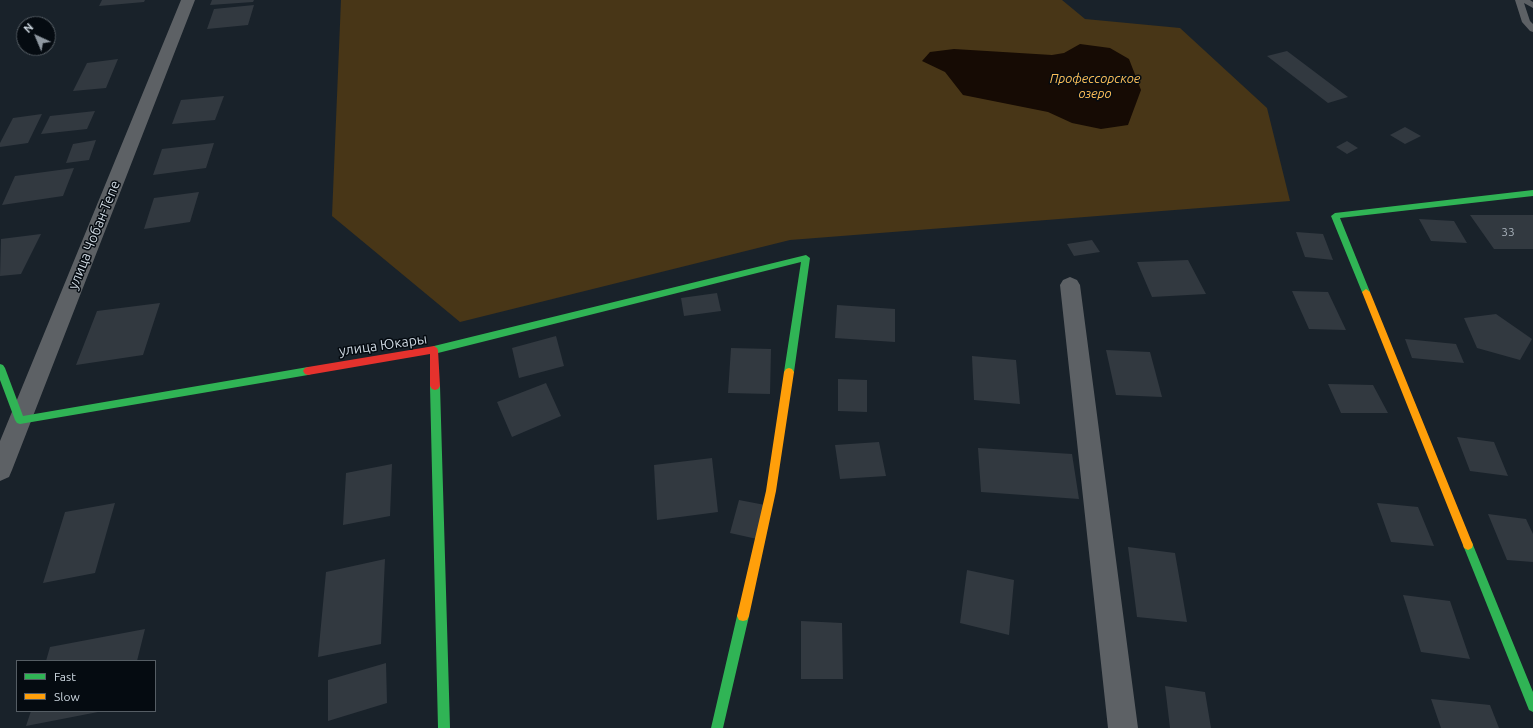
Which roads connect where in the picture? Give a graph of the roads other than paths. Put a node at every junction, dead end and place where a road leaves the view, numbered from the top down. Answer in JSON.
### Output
{"nodes":[{"id":1,"x":188,"y":0,"type":"edge"},
{"id":2,"x":1519,"y":0,"type":"edge"},
{"id":3,"x":1524,"y":0,"type":"edge"},
{"id":4,"x":1533,"y":6,"type":"edge"},
{"id":5,"x":1533,"y":29,"type":"edge"},
{"id":6,"x":1533,"y":193,"type":"edge"},
{"id":7,"x":1070,"y":285,"type":"dead end"},
{"id":8,"x":434,"y":350,"type":"junction"},
{"id":9,"x":0,"y":368,"type":"edge"},
{"id":10,"x":20,"y":420,"type":"junction"},
{"id":11,"x":0,"y":470,"type":"edge"},
{"id":12,"x":1533,"y":706,"type":"edge"},
{"id":13,"x":444,"y":728,"type":"edge"},
{"id":14,"x":717,"y":728,"type":"edge"},
{"id":15,"x":1123,"y":728,"type":"edge"}],
"edges":[{"from":1,"to":10,"type":"street","name":"улица Чобан-Тепе"},
{"from":2,"to":5,"type":"lane"},
{"from":3,"to":4,"type":"lane"},
{"from":6,"to":12,"type":"street"},
{"from":7,"to":15,"type":"street"},
{"from":8,"to":10,"type":"street","name":"улица Юкары"},
{"from":8,"to":13,"type":"street","name":"улица Юкары"},
{"from":8,"to":14,"type":"street"},
{"from":9,"to":10,"type":"street"},
{"from":10,"to":11,"type":"street","name":"улица Чобан-Тепе"}]}
